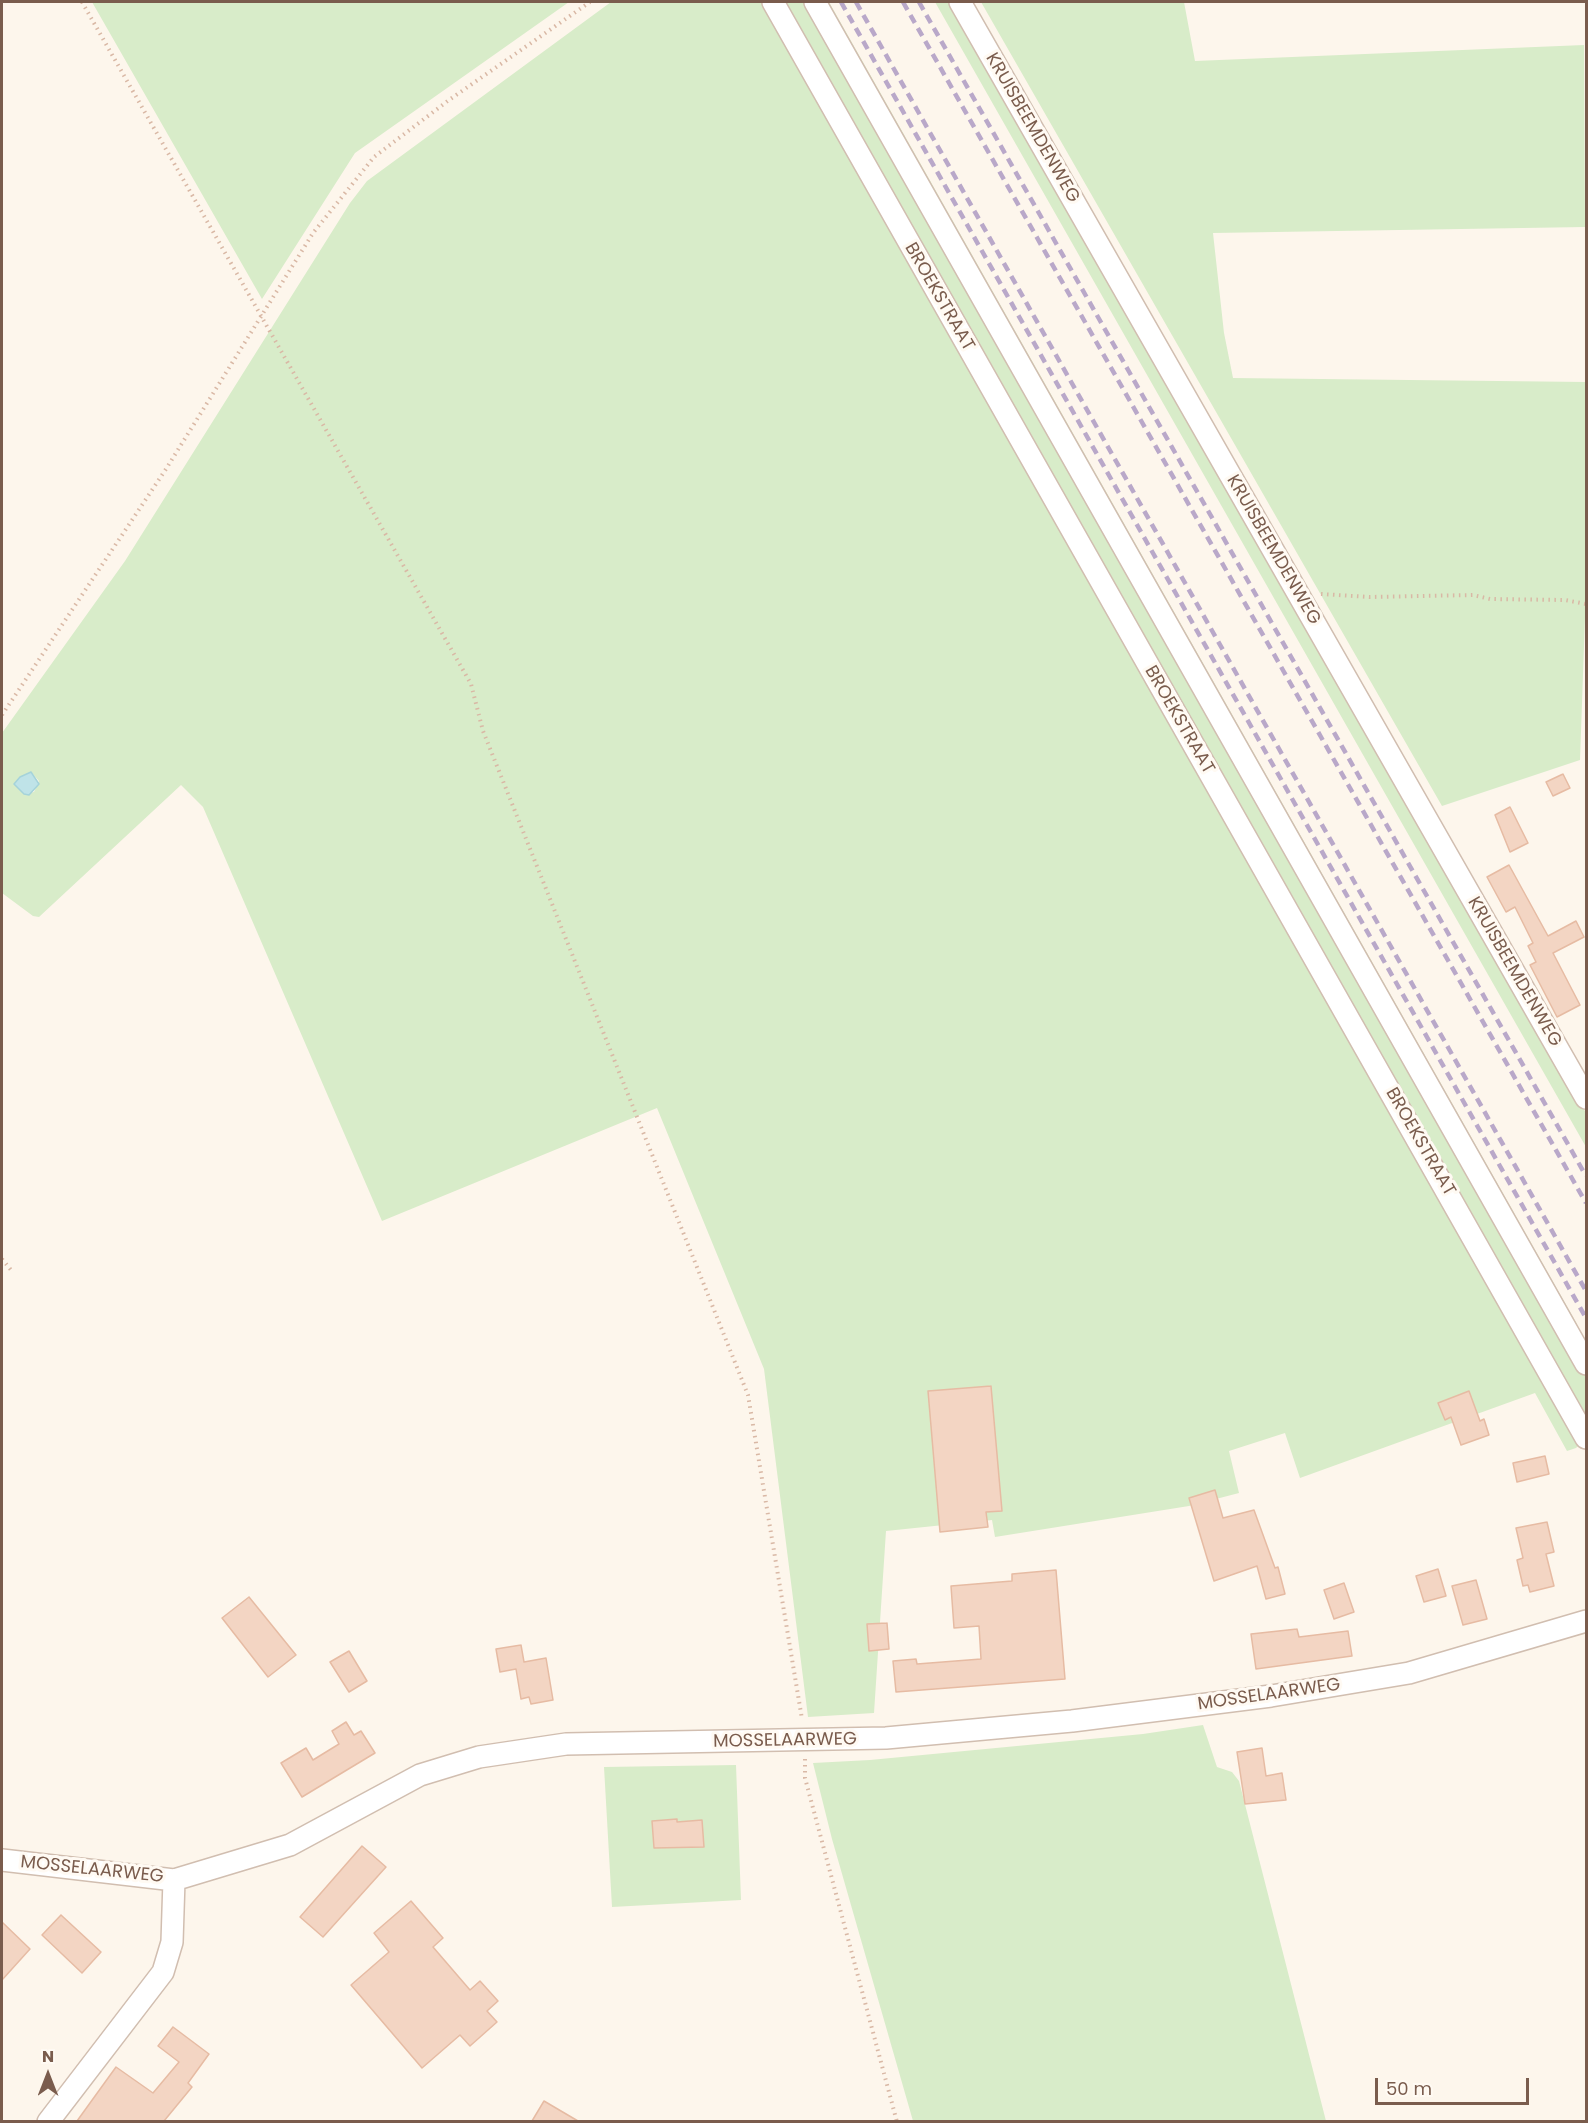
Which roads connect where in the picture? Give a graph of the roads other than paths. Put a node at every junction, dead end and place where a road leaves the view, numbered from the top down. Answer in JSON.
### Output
{"nodes":[{"id":1,"x":773,"y":2,"type":"edge"},
{"id":2,"x":815,"y":2,"type":"edge"},
{"id":3,"x":960,"y":2,"type":"edge"},
{"id":4,"x":1587,"y":1098,"type":"edge"},
{"id":5,"x":1587,"y":1364,"type":"edge"},
{"id":6,"x":1587,"y":1438,"type":"edge"},
{"id":7,"x":1586,"y":1623,"type":"edge"},
{"id":8,"x":2,"y":1860,"type":"edge"},
{"id":9,"x":174,"y":1880,"type":"junction"},
{"id":10,"x":48,"y":2121,"type":"edge"}],
"edges":[{"from":1,"to":6,"type":"street","name":"BROEKSTRAAT"},
{"from":2,"to":5,"type":"street"},
{"from":3,"to":4,"type":"street","name":"KRUISBEEMDENWEG"},
{"from":7,"to":9,"type":"street","name":"MOSSELAARWEG"},
{"from":8,"to":9,"type":"street","name":"MOSSELAARWEG"},
{"from":9,"to":10,"type":"street"}]}
